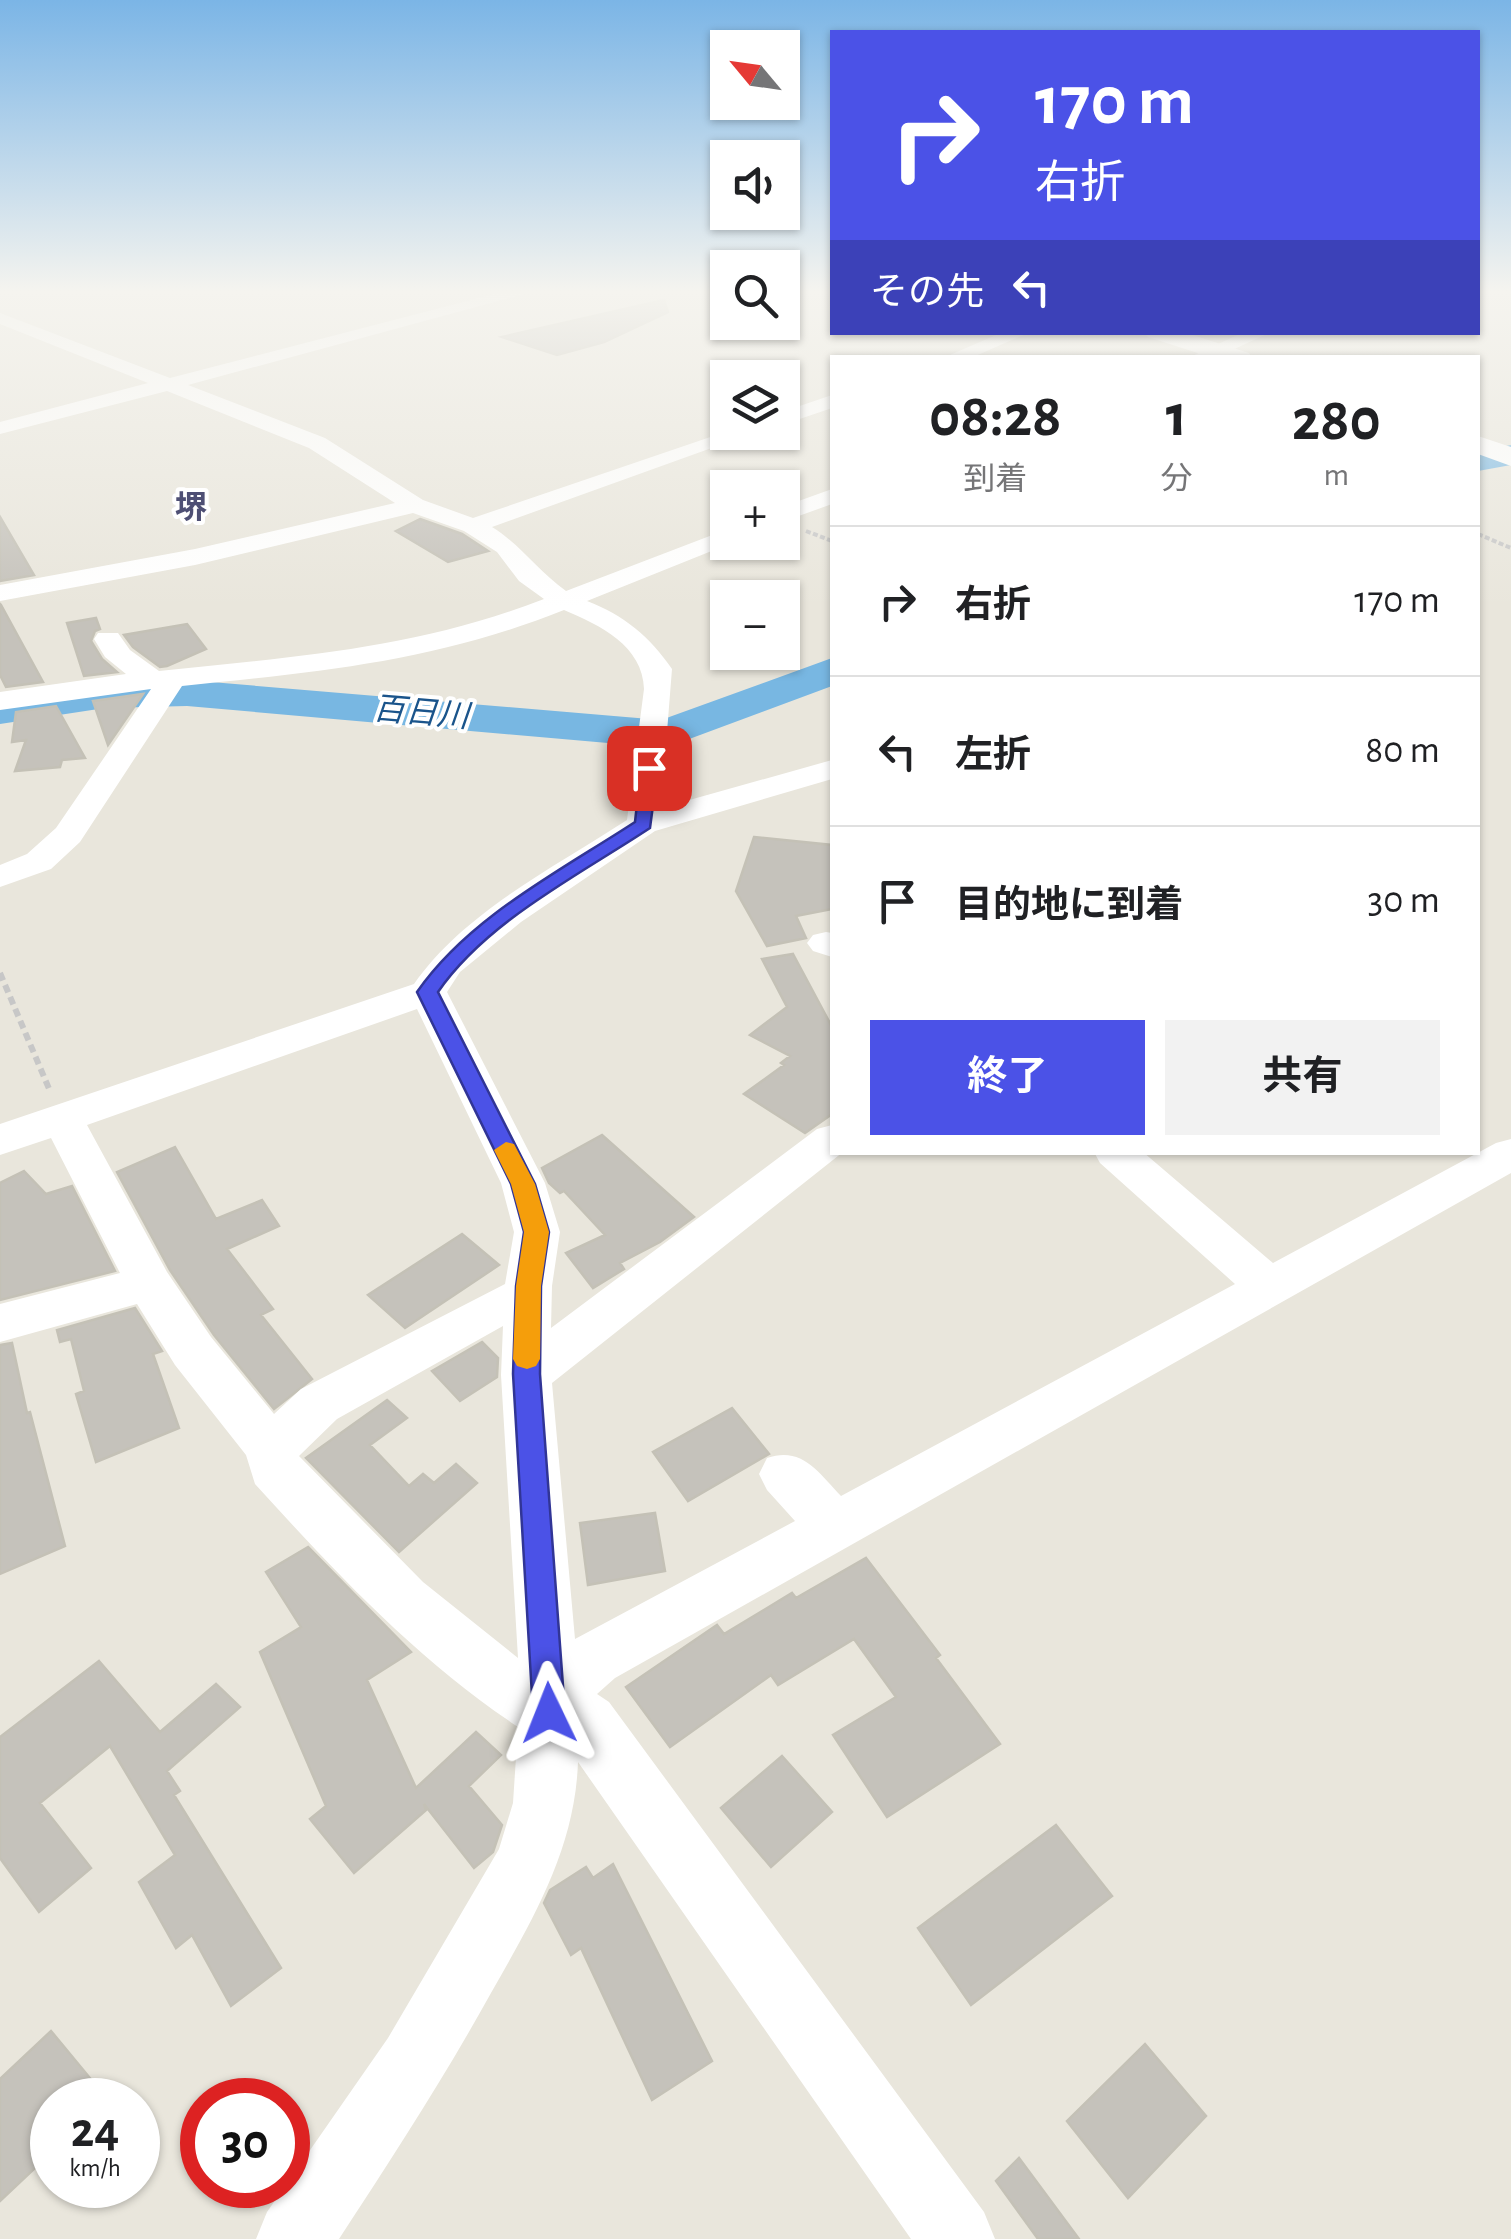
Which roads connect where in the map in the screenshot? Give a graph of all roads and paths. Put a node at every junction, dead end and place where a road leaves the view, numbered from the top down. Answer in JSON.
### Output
{"nodes":[{"id":1,"x":119,"y":397,"type":"edge"},
{"id":2,"x":199,"y":397,"type":"edge"},
{"id":3,"x":830,"y":402,"type":"edge"},
{"id":4,"x":800,"y":413,"type":"edge"},
{"id":5,"x":0,"y":428,"type":"edge"},
{"id":6,"x":710,"y":444,"type":"edge"},
{"id":7,"x":830,"y":497,"type":"edge"},
{"id":8,"x":415,"y":505,"type":"junction"},
{"id":9,"x":800,"y":508,"type":"edge"},
{"id":10,"x":472,"y":526,"type":"junction"},
{"id":11,"x":1480,"y":535,"type":"edge"},
{"id":12,"x":710,"y":543,"type":"edge"},
{"id":13,"x":1511,"y":548,"type":"edge"},
{"id":14,"x":0,"y":594,"type":"edge"},
{"id":15,"x":564,"y":600,"type":"junction"},
{"id":16,"x":108,"y":639,"type":"dead end"},
{"id":17,"x":163,"y":687,"type":"junction"},
{"id":18,"x":0,"y":701,"type":"edge"},
{"id":19,"x":830,"y":770,"type":"edge"},
{"id":20,"x":643,"y":824,"type":"junction"},
{"id":21,"x":0,"y":876,"type":"edge"},
{"id":22,"x":0,"y":974,"type":"edge"},
{"id":23,"x":428,"y":992,"type":"junction"},
{"id":24,"x":63,"y":1120,"type":"junction"},
{"id":25,"x":0,"y":1140,"type":"edge"},
{"id":26,"x":830,"y":1141,"type":"edge"},
{"id":27,"x":1511,"y":1154,"type":"edge"},
{"id":28,"x":1117,"y":1155,"type":"edge"},
{"id":29,"x":149,"y":1282,"type":"junction"},
{"id":30,"x":1270,"y":1287,"type":"junction"},
{"id":31,"x":528,"y":1294,"type":"junction"},
{"id":32,"x":0,"y":1323,"type":"edge"},
{"id":33,"x":526,"y":1374,"type":"junction"},
{"id":34,"x":272,"y":1448,"type":"junction"},
{"id":35,"x":786,"y":1474,"type":"dead end"},
{"id":36,"x":834,"y":1526,"type":"junction"},
{"id":37,"x":549,"y":1705,"type":"junction"},
{"id":38,"x":950,"y":2236,"type":"edge"},
{"id":39,"x":294,"y":2239,"type":"edge"}],
"edges":[{"from":1,"to":5,"type":"street"},
{"from":2,"to":8,"type":"street"},
{"from":3,"to":4,"type":"street"},
{"from":6,"to":10,"type":"street"},
{"from":7,"to":9,"type":"street"},
{"from":8,"to":10,"type":"street"},
{"from":8,"to":14,"type":"street"},
{"from":10,"to":15,"type":"street"},
{"from":11,"to":13,"type":"path"},
{"from":12,"to":15,"type":"street"},
{"from":15,"to":17,"type":"street"},
{"from":15,"to":20,"type":"street"},
{"from":16,"to":17,"type":"street"},
{"from":17,"to":18,"type":"street"},
{"from":17,"to":21,"type":"street"},
{"from":19,"to":20,"type":"street"},
{"from":20,"to":23,"type":"street"},
{"from":22,"to":24,"type":"path"},
{"from":23,"to":24,"type":"street"},
{"from":23,"to":31,"type":"street"},
{"from":24,"to":25,"type":"street"},
{"from":24,"to":29,"type":"street"},
{"from":26,"to":33,"type":"street"},
{"from":27,"to":30,"type":"street"},
{"from":28,"to":30,"type":"street"},
{"from":29,"to":32,"type":"street"},
{"from":29,"to":34,"type":"street"},
{"from":30,"to":36,"type":"street"},
{"from":31,"to":33,"type":"street"},
{"from":31,"to":34,"type":"street"},
{"from":33,"to":37,"type":"street"},
{"from":34,"to":37,"type":"street"},
{"from":35,"to":36,"type":"street"},
{"from":36,"to":37,"type":"street"},
{"from":37,"to":38,"type":"street"},
{"from":37,"to":39,"type":"street"}]}
